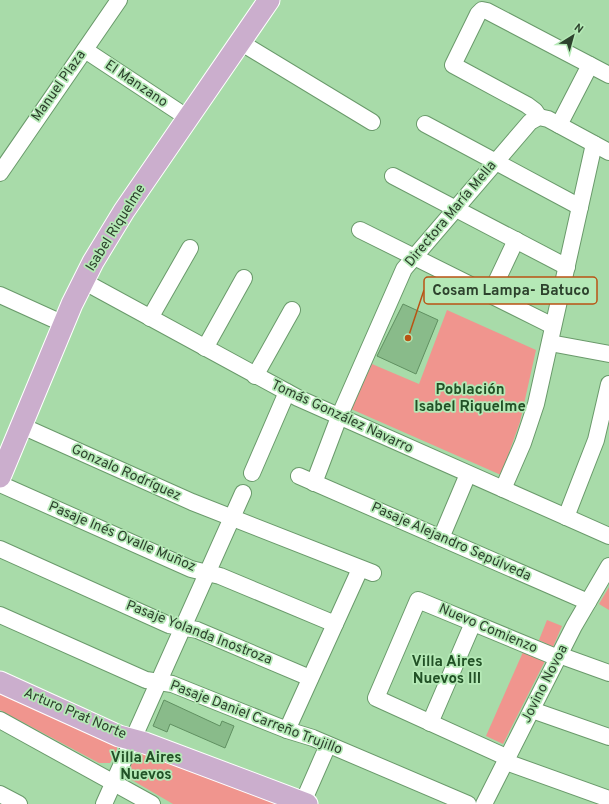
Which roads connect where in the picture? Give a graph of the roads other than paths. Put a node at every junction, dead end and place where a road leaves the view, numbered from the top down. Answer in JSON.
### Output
{"nodes":[{"id":1,"x":119,"y":0,"type":"edge"},
{"id":2,"x":269,"y":0,"type":"edge"},
{"id":3,"x":240,"y":42,"type":"junction"},
{"id":4,"x":85,"y":50,"type":"junction"},
{"id":5,"x":590,"y":65,"type":"junction"},
{"id":6,"x":609,"y":75,"type":"edge"},
{"id":7,"x":188,"y":118,"type":"junction"},
{"id":8,"x":539,"y":118,"type":"junction"},
{"id":9,"x":372,"y":122,"type":"dead end"},
{"id":10,"x":425,"y":124,"type":"dead end"},
{"id":11,"x":559,"y":125,"type":"junction"},
{"id":12,"x":594,"y":144,"type":"junction"},
{"id":13,"x":609,"y":152,"type":"edge"},
{"id":14,"x":495,"y":162,"type":"junction"},
{"id":15,"x":0,"y":174,"type":"edge"},
{"id":16,"x":392,"y":176,"type":"dead end"},
{"id":17,"x":580,"y":207,"type":"junction"},
{"id":18,"x":454,"y":208,"type":"junction"},
{"id":19,"x":360,"y":230,"type":"dead end"},
{"id":20,"x":516,"y":240,"type":"junction"},
{"id":21,"x":190,"y":248,"type":"dead end"},
{"id":22,"x":413,"y":257,"type":"junction"},
{"id":23,"x":566,"y":267,"type":"junction"},
{"id":24,"x":244,"y":278,"type":"dead end"},
{"id":25,"x":83,"y":281,"type":"junction"},
{"id":26,"x":0,"y":295,"type":"edge"},
{"id":27,"x":490,"y":295,"type":"junction"},
{"id":28,"x":292,"y":310,"type":"dead end"},
{"id":29,"x":150,"y":318,"type":"junction"},
{"id":30,"x":64,"y":324,"type":"junction"},
{"id":31,"x":553,"y":326,"type":"junction"},
{"id":32,"x":550,"y":342,"type":"junction"},
{"id":33,"x":205,"y":348,"type":"junction"},
{"id":34,"x":609,"y":354,"type":"edge"},
{"id":35,"x":255,"y":376,"type":"junction"},
{"id":36,"x":609,"y":384,"type":"edge"},
{"id":37,"x":287,"y":392,"type":"junction"},
{"id":38,"x":339,"y":417,"type":"junction"},
{"id":39,"x":22,"y":426,"type":"junction"},
{"id":40,"x":252,"y":473,"type":"dead end"},
{"id":41,"x":468,"y":474,"type":"junction"},
{"id":42,"x":299,"y":476,"type":"dead end"},
{"id":43,"x":0,"y":477,"type":"edge"},
{"id":44,"x":314,"y":483,"type":"junction"},
{"id":45,"x":0,"y":484,"type":"edge"},
{"id":46,"x":503,"y":489,"type":"junction"},
{"id":47,"x":243,"y":493,"type":"dead end"},
{"id":48,"x":566,"y":517,"type":"junction"},
{"id":49,"x":232,"y":518,"type":"junction"},
{"id":50,"x":609,"y":536,"type":"edge"},
{"id":51,"x":441,"y":538,"type":"junction"},
{"id":52,"x":0,"y":548,"type":"edge"},
{"id":53,"x":609,"y":566,"type":"edge"},
{"id":54,"x":207,"y":573,"type":"junction"},
{"id":55,"x":588,"y":602,"type":"junction"},
{"id":56,"x":0,"y":615,"type":"edge"},
{"id":57,"x":474,"y":623,"type":"junction"},
{"id":58,"x":335,"y":624,"type":"junction"},
{"id":59,"x":182,"y":627,"type":"junction"},
{"id":60,"x":559,"y":657,"type":"junction"},
{"id":61,"x":609,"y":673,"type":"edge"},
{"id":62,"x":310,"y":678,"type":"junction"},
{"id":63,"x":0,"y":682,"type":"edge"},
{"id":64,"x":158,"y":682,"type":"junction"},
{"id":65,"x":532,"y":710,"type":"junction"},
{"id":66,"x":0,"y":720,"type":"edge"},
{"id":67,"x":430,"y":723,"type":"junction"},
{"id":68,"x":287,"y":730,"type":"junction"},
{"id":69,"x":609,"y":737,"type":"edge"},
{"id":70,"x":132,"y":739,"type":"junction"},
{"id":71,"x":328,"y":745,"type":"junction"},
{"id":72,"x":507,"y":760,"type":"junction"},
{"id":73,"x":114,"y":783,"type":"junction"},
{"id":74,"x":0,"y":794,"type":"edge"},
{"id":75,"x":609,"y":799,"type":"edge"},
{"id":76,"x":305,"y":803,"type":"edge"},
{"id":77,"x":19,"y":804,"type":"edge"},
{"id":78,"x":104,"y":804,"type":"edge"},
{"id":79,"x":152,"y":804,"type":"edge"},
{"id":80,"x":468,"y":804,"type":"edge"},
{"id":81,"x":484,"y":804,"type":"edge"}],
"edges":[{"from":1,"to":4,"type":"street","name":"Manuel Plaza"},
{"from":2,"to":3,"type":"main road","name":"Isabel Riquelme"},
{"from":3,"to":7,"type":"main road","name":"Isabel Riquelme"},
{"from":3,"to":9,"type":"street"},
{"from":4,"to":7,"type":"street","name":"El Manzano"},
{"from":4,"to":15,"type":"street","name":"Manuel Plaza"},
{"from":5,"to":6,"type":"street"},
{"from":5,"to":8,"type":"street"},
{"from":5,"to":11,"type":"street"},
{"from":7,"to":25,"type":"main road","name":"Isabel Riquelme"},
{"from":8,"to":11,"type":"street"},
{"from":8,"to":14,"type":"street","name":"Directora María Mella"},
{"from":10,"to":14,"type":"street"},
{"from":11,"to":12,"type":"street"},
{"from":12,"to":13,"type":"street"},
{"from":12,"to":17,"type":"street"},
{"from":14,"to":17,"type":"street"},
{"from":14,"to":18,"type":"street","name":"Directora María Mella"},
{"from":16,"to":18,"type":"street"},
{"from":17,"to":23,"type":"street"},
{"from":18,"to":20,"type":"street"},
{"from":18,"to":22,"type":"street","name":"Directora María Mella"},
{"from":19,"to":22,"type":"street"},
{"from":20,"to":23,"type":"street"},
{"from":20,"to":27,"type":"street"},
{"from":21,"to":29,"type":"street"},
{"from":22,"to":27,"type":"street"},
{"from":22,"to":38,"type":"street","name":"Directora María Mella"},
{"from":23,"to":31,"type":"street"},
{"from":24,"to":33,"type":"street"},
{"from":25,"to":29,"type":"street","name":"Tomás González Navarro"},
{"from":25,"to":30,"type":"main road","name":"Isabel Riquelme"},
{"from":26,"to":30,"type":"street"},
{"from":27,"to":31,"type":"street"},
{"from":28,"to":35,"type":"street"},
{"from":29,"to":33,"type":"street","name":"Tomás González Navarro"},
{"from":30,"to":39,"type":"main road","name":"Isabel Riquelme"},
{"from":31,"to":32,"type":"street"},
{"from":32,"to":34,"type":"street"},
{"from":32,"to":46,"type":"street"},
{"from":33,"to":35,"type":"street","name":"Tomás González Navarro"},
{"from":35,"to":37,"type":"street","name":"Tomás González Navarro"},
{"from":36,"to":48,"type":"street"},
{"from":37,"to":38,"type":"street","name":"Tomás González Navarro"},
{"from":37,"to":40,"type":"street"},
{"from":38,"to":41,"type":"street","name":"Tomás González Navarro"},
{"from":38,"to":44,"type":"street"},
{"from":39,"to":43,"type":"main road","name":"Isabel Riquelme"},
{"from":39,"to":49,"type":"street","name":"Gonzalo Rodríguez"},
{"from":41,"to":46,"type":"street","name":"Tomás González Navarro"},
{"from":41,"to":51,"type":"street"},
{"from":42,"to":44,"type":"street","name":"Pasaje Alejandro Sepúlveda"},
{"from":44,"to":51,"type":"street","name":"Pasaje Alejandro Sepúlveda"},
{"from":45,"to":54,"type":"street","name":"Pasaje Inés Ovalle Muñoz"},
{"from":46,"to":48,"type":"street","name":"Tomás González Navarro"},
{"from":47,"to":49,"type":"street"},
{"from":48,"to":50,"type":"street","name":"Tomás González Navarro"},
{"from":49,"to":54,"type":"street"},
{"from":49,"to":58,"type":"street","name":"Gonzalo Rodríguez"},
{"from":51,"to":55,"type":"street","name":"Pasaje Alejandro Sepúlveda"},
{"from":52,"to":59,"type":"street","name":"Pasaje Yolanda Inostroza"},
{"from":53,"to":55,"type":"street","name":"Jovino Novoa"},
{"from":54,"to":58,"type":"street","name":"Pasaje Inés Ovalle Muñoz"},
{"from":54,"to":59,"type":"street"},
{"from":55,"to":60,"type":"street","name":"Jovino Novoa"},
{"from":56,"to":64,"type":"street","name":"Pasaje Daniel Carreño Trujillo"},
{"from":57,"to":60,"type":"street","name":"Nuevo Comienzo"},
{"from":57,"to":67,"type":"street"},
{"from":57,"to":67,"type":"street","name":"Nuevo Comienzo"},
{"from":58,"to":62,"type":"street"},
{"from":59,"to":62,"type":"street","name":"Pasaje Yolanda Inostroza"},
{"from":59,"to":64,"type":"street"},
{"from":60,"to":61,"type":"street","name":"Nuevo Comienzo"},
{"from":60,"to":65,"type":"street","name":"Jovino Novoa"},
{"from":62,"to":68,"type":"street"},
{"from":63,"to":70,"type":"main road","name":"Arturo Prat Norte"},
{"from":64,"to":68,"type":"street","name":"Pasaje Daniel Carreño Trujillo"},
{"from":64,"to":70,"type":"street"},
{"from":65,"to":69,"type":"street"},
{"from":65,"to":72,"type":"street","name":"Jovino Novoa"},
{"from":66,"to":73,"type":"street"},
{"from":67,"to":72,"type":"street"},
{"from":68,"to":71,"type":"street","name":"Pasaje Daniel Carreño Trujillo"},
{"from":70,"to":73,"type":"street"},
{"from":70,"to":76,"type":"main road","name":"Arturo Prat Norte"},
{"from":71,"to":76,"type":"street"},
{"from":71,"to":80,"type":"street","name":"Pasaje Daniel Carreño Trujillo"},
{"from":72,"to":75,"type":"street"},
{"from":72,"to":81,"type":"street","name":"Jovino Novoa"},
{"from":73,"to":78,"type":"street"},
{"from":73,"to":79,"type":"street"},
{"from":74,"to":77,"type":"street"}]}
